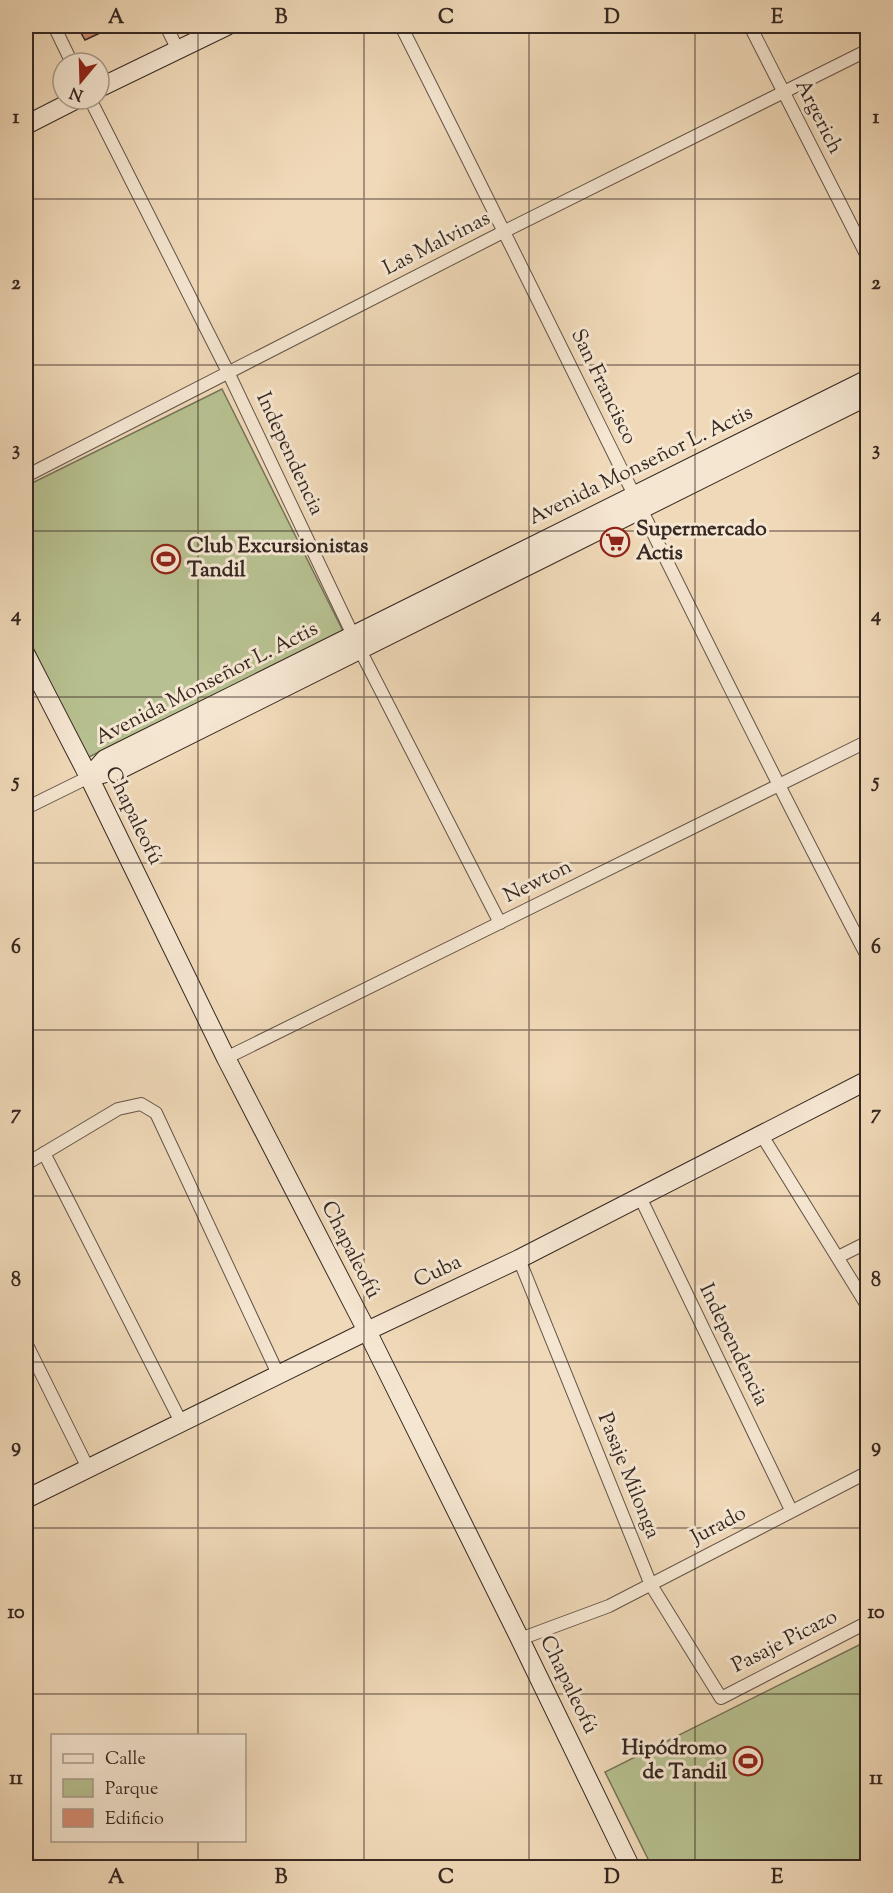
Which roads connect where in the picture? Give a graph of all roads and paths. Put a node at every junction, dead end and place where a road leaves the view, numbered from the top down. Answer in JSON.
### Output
{"nodes":[{"id":1,"x":54,"y":26,"type":"edge"},
{"id":2,"x":166,"y":26,"type":"edge"},
{"id":3,"x":227,"y":26,"type":"edge"},
{"id":4,"x":401,"y":26,"type":"edge"},
{"id":5,"x":750,"y":26,"type":"edge"},
{"id":6,"x":178,"y":50,"type":"junction"},
{"id":7,"x":867,"y":50,"type":"edge"},
{"id":8,"x":66,"y":51,"type":"edge"},
{"id":9,"x":111,"y":82,"type":"edge"},
{"id":10,"x":783,"y":92,"type":"junction"},
{"id":11,"x":52,"y":111,"type":"edge"},
{"id":12,"x":96,"y":111,"type":"edge"},
{"id":13,"x":26,"y":124,"type":"edge"},
{"id":14,"x":505,"y":231,"type":"junction"},
{"id":15,"x":867,"y":258,"type":"edge"},
{"id":16,"x":228,"y":372,"type":"junction"},
{"id":17,"x":867,"y":379,"type":"edge"},
{"id":18,"x":867,"y":396,"type":"edge"},
{"id":19,"x":26,"y":476,"type":"edge"},
{"id":20,"x":638,"y":502,"type":"junction"},
{"id":21,"x":356,"y":642,"type":"junction"},
{"id":22,"x":26,"y":655,"type":"edge"},
{"id":23,"x":867,"y":741,"type":"edge"},
{"id":24,"x":89,"y":777,"type":"junction"},
{"id":25,"x":778,"y":786,"type":"junction"},
{"id":26,"x":26,"y":808,"type":"edge"},
{"id":27,"x":500,"y":923,"type":"junction"},
{"id":28,"x":867,"y":958,"type":"edge"},
{"id":29,"x":226,"y":1058,"type":"junction"},
{"id":30,"x":867,"y":1080,"type":"edge"},
{"id":31,"x":761,"y":1134,"type":"junction"},
{"id":32,"x":44,"y":1153,"type":"junction"},
{"id":33,"x":26,"y":1164,"type":"edge"},
{"id":34,"x":640,"y":1197,"type":"junction"},
{"id":35,"x":867,"y":1242,"type":"edge"},
{"id":36,"x":838,"y":1257,"type":"junction"},
{"id":37,"x":519,"y":1259,"type":"junction"},
{"id":38,"x":867,"y":1307,"type":"edge"},
{"id":39,"x":367,"y":1331,"type":"junction"},
{"id":40,"x":26,"y":1342,"type":"edge"},
{"id":41,"x":279,"y":1376,"type":"junction"},
{"id":42,"x":181,"y":1422,"type":"junction"},
{"id":43,"x":88,"y":1468,"type":"junction"},
{"id":44,"x":867,"y":1472,"type":"edge"},
{"id":45,"x":26,"y":1500,"type":"edge"},
{"id":46,"x":791,"y":1510,"type":"junction"},
{"id":47,"x":651,"y":1585,"type":"junction"},
{"id":48,"x":867,"y":1622,"type":"edge"},
{"id":49,"x":520,"y":1639,"type":"junction"},
{"id":50,"x":721,"y":1698,"type":"joint"},
{"id":51,"x":631,"y":1868,"type":"edge"}],
"edges":[{"from":1,"to":8,"type":"street"},
{"from":2,"to":6,"type":"street"},
{"from":3,"to":6,"type":"street"},
{"from":4,"to":14,"type":"street","name":"San Francisco"},
{"from":5,"to":10,"type":"street","name":"Argerich"},
{"from":6,"to":9,"type":"street"},
{"from":7,"to":10,"type":"street","name":"Las Malvinas"},
{"from":10,"to":14,"type":"street","name":"Las Malvinas"},
{"from":10,"to":15,"type":"street","name":"Argerich"},
{"from":11,"to":13,"type":"street"},
{"from":12,"to":16,"type":"street","name":"Independencia"},
{"from":14,"to":16,"type":"street","name":"Las Malvinas"},
{"from":14,"to":20,"type":"street","name":"San Francisco"},
{"from":16,"to":19,"type":"street","name":"Las Malvinas"},
{"from":16,"to":21,"type":"street","name":"Independencia"},
{"from":17,"to":20,"type":"street","name":"Avenida Monseñor L. Actis"},
{"from":18,"to":20,"type":"street","name":"Avenida Monseñor L. Actis"},
{"from":20,"to":21,"type":"street","name":"Avenida Monseñor L. Actis"},
{"from":20,"to":25,"type":"street","name":"San Francisco"},
{"from":21,"to":24,"type":"street","name":"Avenida Monseñor L. Actis"},
{"from":21,"to":27,"type":"street","name":"Independencia"},
{"from":22,"to":24,"type":"street","name":"Chapaleofú"},
{"from":23,"to":25,"type":"street","name":"Newton"},
{"from":24,"to":26,"type":"street"},
{"from":24,"to":29,"type":"street","name":"Chapaleofú"},
{"from":25,"to":27,"type":"street","name":"Newton"},
{"from":25,"to":28,"type":"street","name":"San Francisco"},
{"from":27,"to":29,"type":"street","name":"Newton"},
{"from":29,"to":39,"type":"street","name":"Chapaleofú"},
{"from":30,"to":31,"type":"street","name":"Cuba"},
{"from":31,"to":34,"type":"street","name":"Cuba"},
{"from":31,"to":36,"type":"street"},
{"from":32,"to":33,"type":"street"},
{"from":32,"to":41,"type":"street"},
{"from":32,"to":42,"type":"street"},
{"from":34,"to":37,"type":"street","name":"Cuba"},
{"from":34,"to":46,"type":"street","name":"Independencia"},
{"from":35,"to":36,"type":"street"},
{"from":36,"to":38,"type":"street"},
{"from":37,"to":39,"type":"street","name":"Cuba"},
{"from":37,"to":47,"type":"street","name":"Pasaje Milonga"},
{"from":39,"to":41,"type":"street","name":"Cuba"},
{"from":39,"to":49,"type":"street","name":"Chapaleofú"},
{"from":40,"to":43,"type":"street"},
{"from":41,"to":42,"type":"street","name":"Cuba"},
{"from":42,"to":43,"type":"street","name":"Cuba"},
{"from":43,"to":45,"type":"street","name":"Cuba"},
{"from":44,"to":46,"type":"street","name":"Jurado"},
{"from":46,"to":47,"type":"street","name":"Jurado"},
{"from":47,"to":49,"type":"street","name":"Jurado"},
{"from":47,"to":50,"type":"street","name":"Pasaje Milonga"},
{"from":48,"to":50,"type":"street","name":"Pasaje Picazo"},
{"from":49,"to":51,"type":"street","name":"Chapaleofú"}]}
